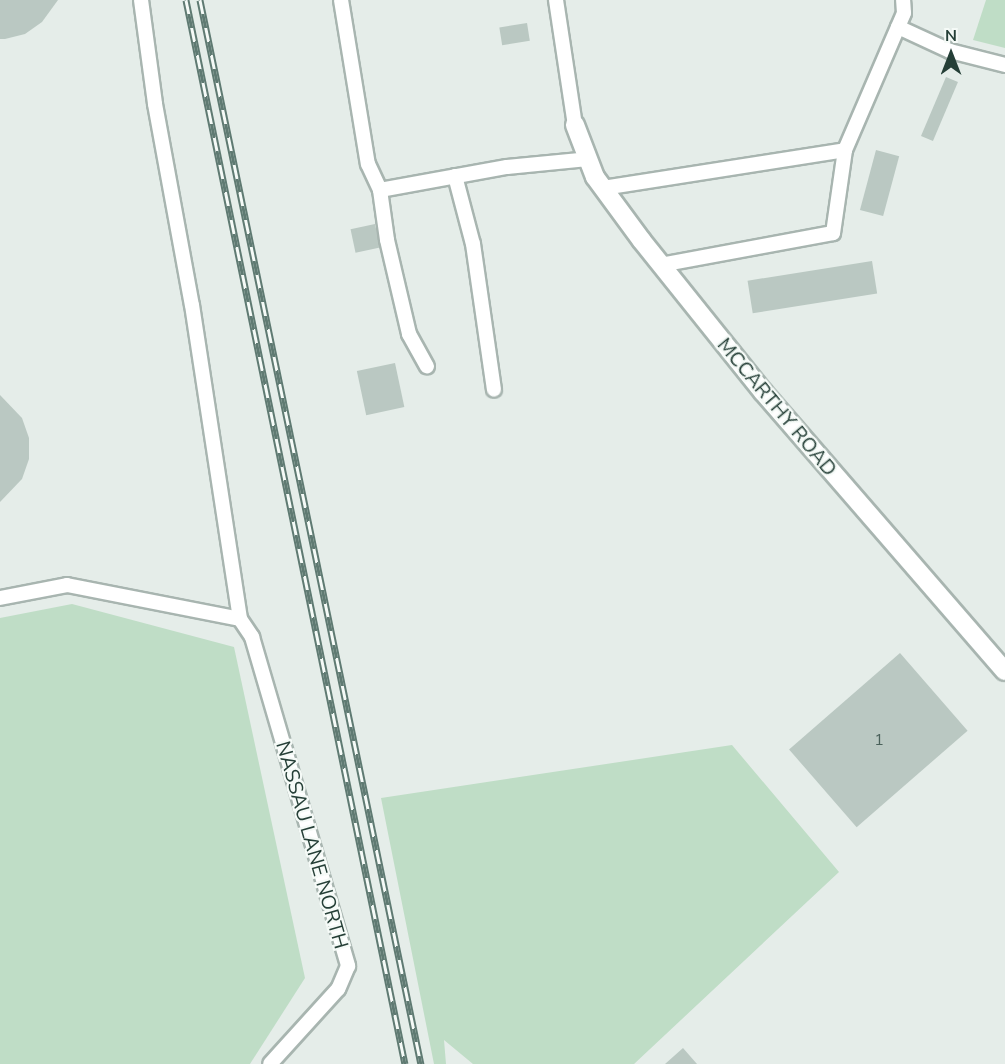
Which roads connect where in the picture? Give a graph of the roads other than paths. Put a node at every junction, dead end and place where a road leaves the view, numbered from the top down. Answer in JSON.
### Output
{"nodes":[{"id":1,"x":141,"y":0,"type":"edge"},
{"id":2,"x":341,"y":0,"type":"edge"},
{"id":3,"x":556,"y":0,"type":"edge"},
{"id":4,"x":903,"y":0,"type":"edge"},
{"id":5,"x":898,"y":27,"type":"junction"},
{"id":6,"x":1005,"y":65,"type":"edge"},
{"id":7,"x":575,"y":125,"type":"joint"},
{"id":8,"x":845,"y":150,"type":"junction"},
{"id":9,"x":588,"y":159,"type":"junction"},
{"id":10,"x":455,"y":176,"type":"junction"},
{"id":11,"x":603,"y":188,"type":"junction"},
{"id":12,"x":380,"y":190,"type":"junction"},
{"id":13,"x":661,"y":265,"type":"junction"},
{"id":14,"x":427,"y":366,"type":"dead end"},
{"id":15,"x":494,"y":389,"type":"dead end"},
{"id":16,"x":0,"y":598,"type":"edge"},
{"id":17,"x":240,"y":619,"type":"junction"},
{"id":18,"x":1005,"y":671,"type":"edge"},
{"id":19,"x":270,"y":1064,"type":"edge"}],
"edges":[{"from":1,"to":17,"type":"lane"},
{"from":2,"to":12,"type":"lane"},
{"from":3,"to":7,"type":"lane"},
{"from":4,"to":5,"type":"lane"},
{"from":5,"to":6,"type":"lane"},
{"from":5,"to":8,"type":"lane"},
{"from":7,"to":9,"type":"street","name":"MCCARTHY ROAD"},
{"from":8,"to":11,"type":"lane"},
{"from":8,"to":13,"type":"lane"},
{"from":9,"to":10,"type":"lane"},
{"from":9,"to":11,"type":"street","name":"MCCARTHY ROAD"},
{"from":10,"to":12,"type":"lane"},
{"from":10,"to":15,"type":"lane"},
{"from":11,"to":13,"type":"street","name":"MCCARTHY ROAD"},
{"from":12,"to":14,"type":"lane"},
{"from":13,"to":18,"type":"street","name":"MCCARTHY ROAD"},
{"from":16,"to":17,"type":"lane"},
{"from":17,"to":19,"type":"lane","name":"NASSAU LANE NORTH"}]}
